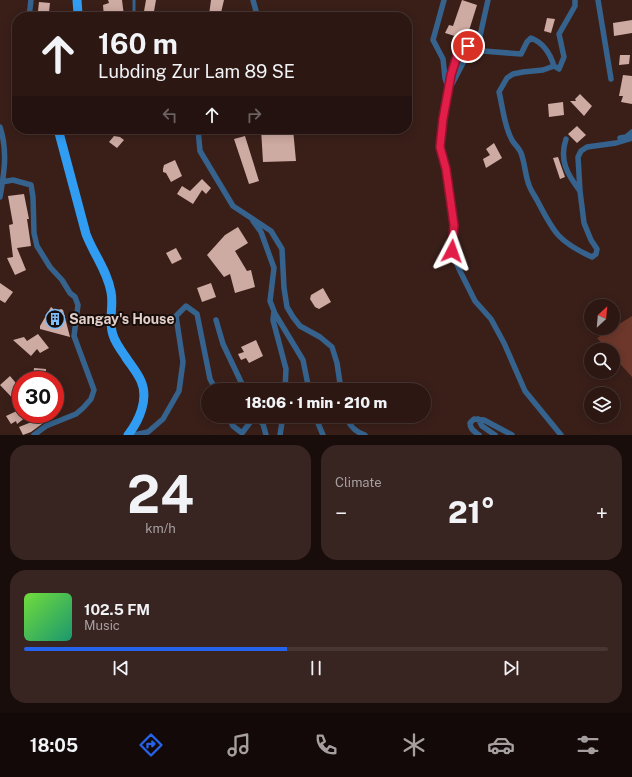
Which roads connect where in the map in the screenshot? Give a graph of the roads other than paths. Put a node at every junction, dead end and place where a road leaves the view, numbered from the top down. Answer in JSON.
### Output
{"nodes":[{"id":1,"x":31,"y":0,"type":"edge"},
{"id":2,"x":77,"y":0,"type":"edge"},
{"id":3,"x":134,"y":0,"type":"edge"},
{"id":4,"x":252,"y":0,"type":"edge"},
{"id":5,"x":444,"y":0,"type":"edge"},
{"id":6,"x":488,"y":0,"type":"edge"},
{"id":7,"x":575,"y":0,"type":"edge"},
{"id":8,"x":598,"y":0,"type":"edge"},
{"id":9,"x":29,"y":12,"type":"edge"},
{"id":10,"x":78,"y":12,"type":"edge"},
{"id":11,"x":134,"y":12,"type":"edge"},
{"id":12,"x":256,"y":12,"type":"edge"},
{"id":13,"x":554,"y":66,"type":"junction"},
{"id":14,"x":611,"y":79,"type":"dead end"},
{"id":15,"x":449,"y":90,"type":"junction"},
{"id":16,"x":0,"y":127,"type":"edge"},
{"id":17,"x":632,"y":132,"type":"edge"},
{"id":18,"x":59,"y":134,"type":"edge"},
{"id":19,"x":198,"y":134,"type":"edge"},
{"id":20,"x":632,"y":138,"type":"edge"},
{"id":21,"x":566,"y":140,"type":"dead end"},
{"id":22,"x":616,"y":143,"type":"junction"},
{"id":23,"x":2,"y":182,"type":"junction"},
{"id":24,"x":580,"y":191,"type":"junction"},
{"id":25,"x":0,"y":198,"type":"edge"},
{"id":26,"x":252,"y":219,"type":"junction"},
{"id":27,"x":274,"y":312,"type":"junction"},
{"id":28,"x":216,"y":320,"type":"dead end"},
{"id":29,"x":212,"y":383,"type":"edge"},
{"id":30,"x":242,"y":383,"type":"edge"},
{"id":31,"x":285,"y":383,"type":"edge"},
{"id":32,"x":308,"y":383,"type":"edge"},
{"id":33,"x":340,"y":383,"type":"edge"},
{"id":34,"x":478,"y":419,"type":"junction"},
{"id":35,"x":231,"y":423,"type":"edge"},
{"id":36,"x":250,"y":423,"type":"edge"},
{"id":37,"x":262,"y":423,"type":"edge"},
{"id":38,"x":282,"y":423,"type":"edge"},
{"id":39,"x":318,"y":423,"type":"edge"},
{"id":40,"x":349,"y":423,"type":"edge"},
{"id":41,"x":322,"y":434,"type":"edge"},
{"id":42,"x":34,"y":435,"type":"edge"},
{"id":43,"x":128,"y":435,"type":"edge"},
{"id":44,"x":134,"y":435,"type":"edge"},
{"id":45,"x":266,"y":435,"type":"edge"},
{"id":46,"x":280,"y":435,"type":"edge"},
{"id":47,"x":365,"y":435,"type":"edge"},
{"id":48,"x":479,"y":435,"type":"edge"},
{"id":49,"x":495,"y":435,"type":"edge"},
{"id":50,"x":512,"y":435,"type":"edge"},
{"id":51,"x":561,"y":435,"type":"edge"}],
"edges":[{"from":1,"to":9,"type":"street"},
{"from":2,"to":10,"type":"main road"},
{"from":3,"to":11,"type":"lane"},
{"from":4,"to":12,"type":"street"},
{"from":5,"to":15,"type":"street"},
{"from":6,"to":15,"type":"street"},
{"from":7,"to":13,"type":"street"},
{"from":8,"to":14,"type":"street"},
{"from":13,"to":15,"type":"street"},
{"from":13,"to":24,"type":"street"},
{"from":15,"to":51,"type":"street"},
{"from":16,"to":23,"type":"street"},
{"from":17,"to":22,"type":"street"},
{"from":18,"to":43,"type":"main road"},
{"from":19,"to":26,"type":"street"},
{"from":20,"to":22,"type":"street"},
{"from":21,"to":24,"type":"street"},
{"from":22,"to":24,"type":"street"},
{"from":23,"to":25,"type":"street"},
{"from":23,"to":42,"type":"street"},
{"from":26,"to":27,"type":"street"},
{"from":26,"to":33,"type":"street"},
{"from":27,"to":31,"type":"street"},
{"from":27,"to":32,"type":"street"},
{"from":28,"to":30,"type":"street"},
{"from":29,"to":44,"type":"street"},
{"from":34,"to":48,"type":"street"},
{"from":34,"to":49,"type":"street"},
{"from":34,"to":50,"type":"street"},
{"from":35,"to":36,"type":"street"},
{"from":37,"to":45,"type":"street"},
{"from":38,"to":46,"type":"street"},
{"from":39,"to":41,"type":"street"},
{"from":40,"to":47,"type":"street"}]}
